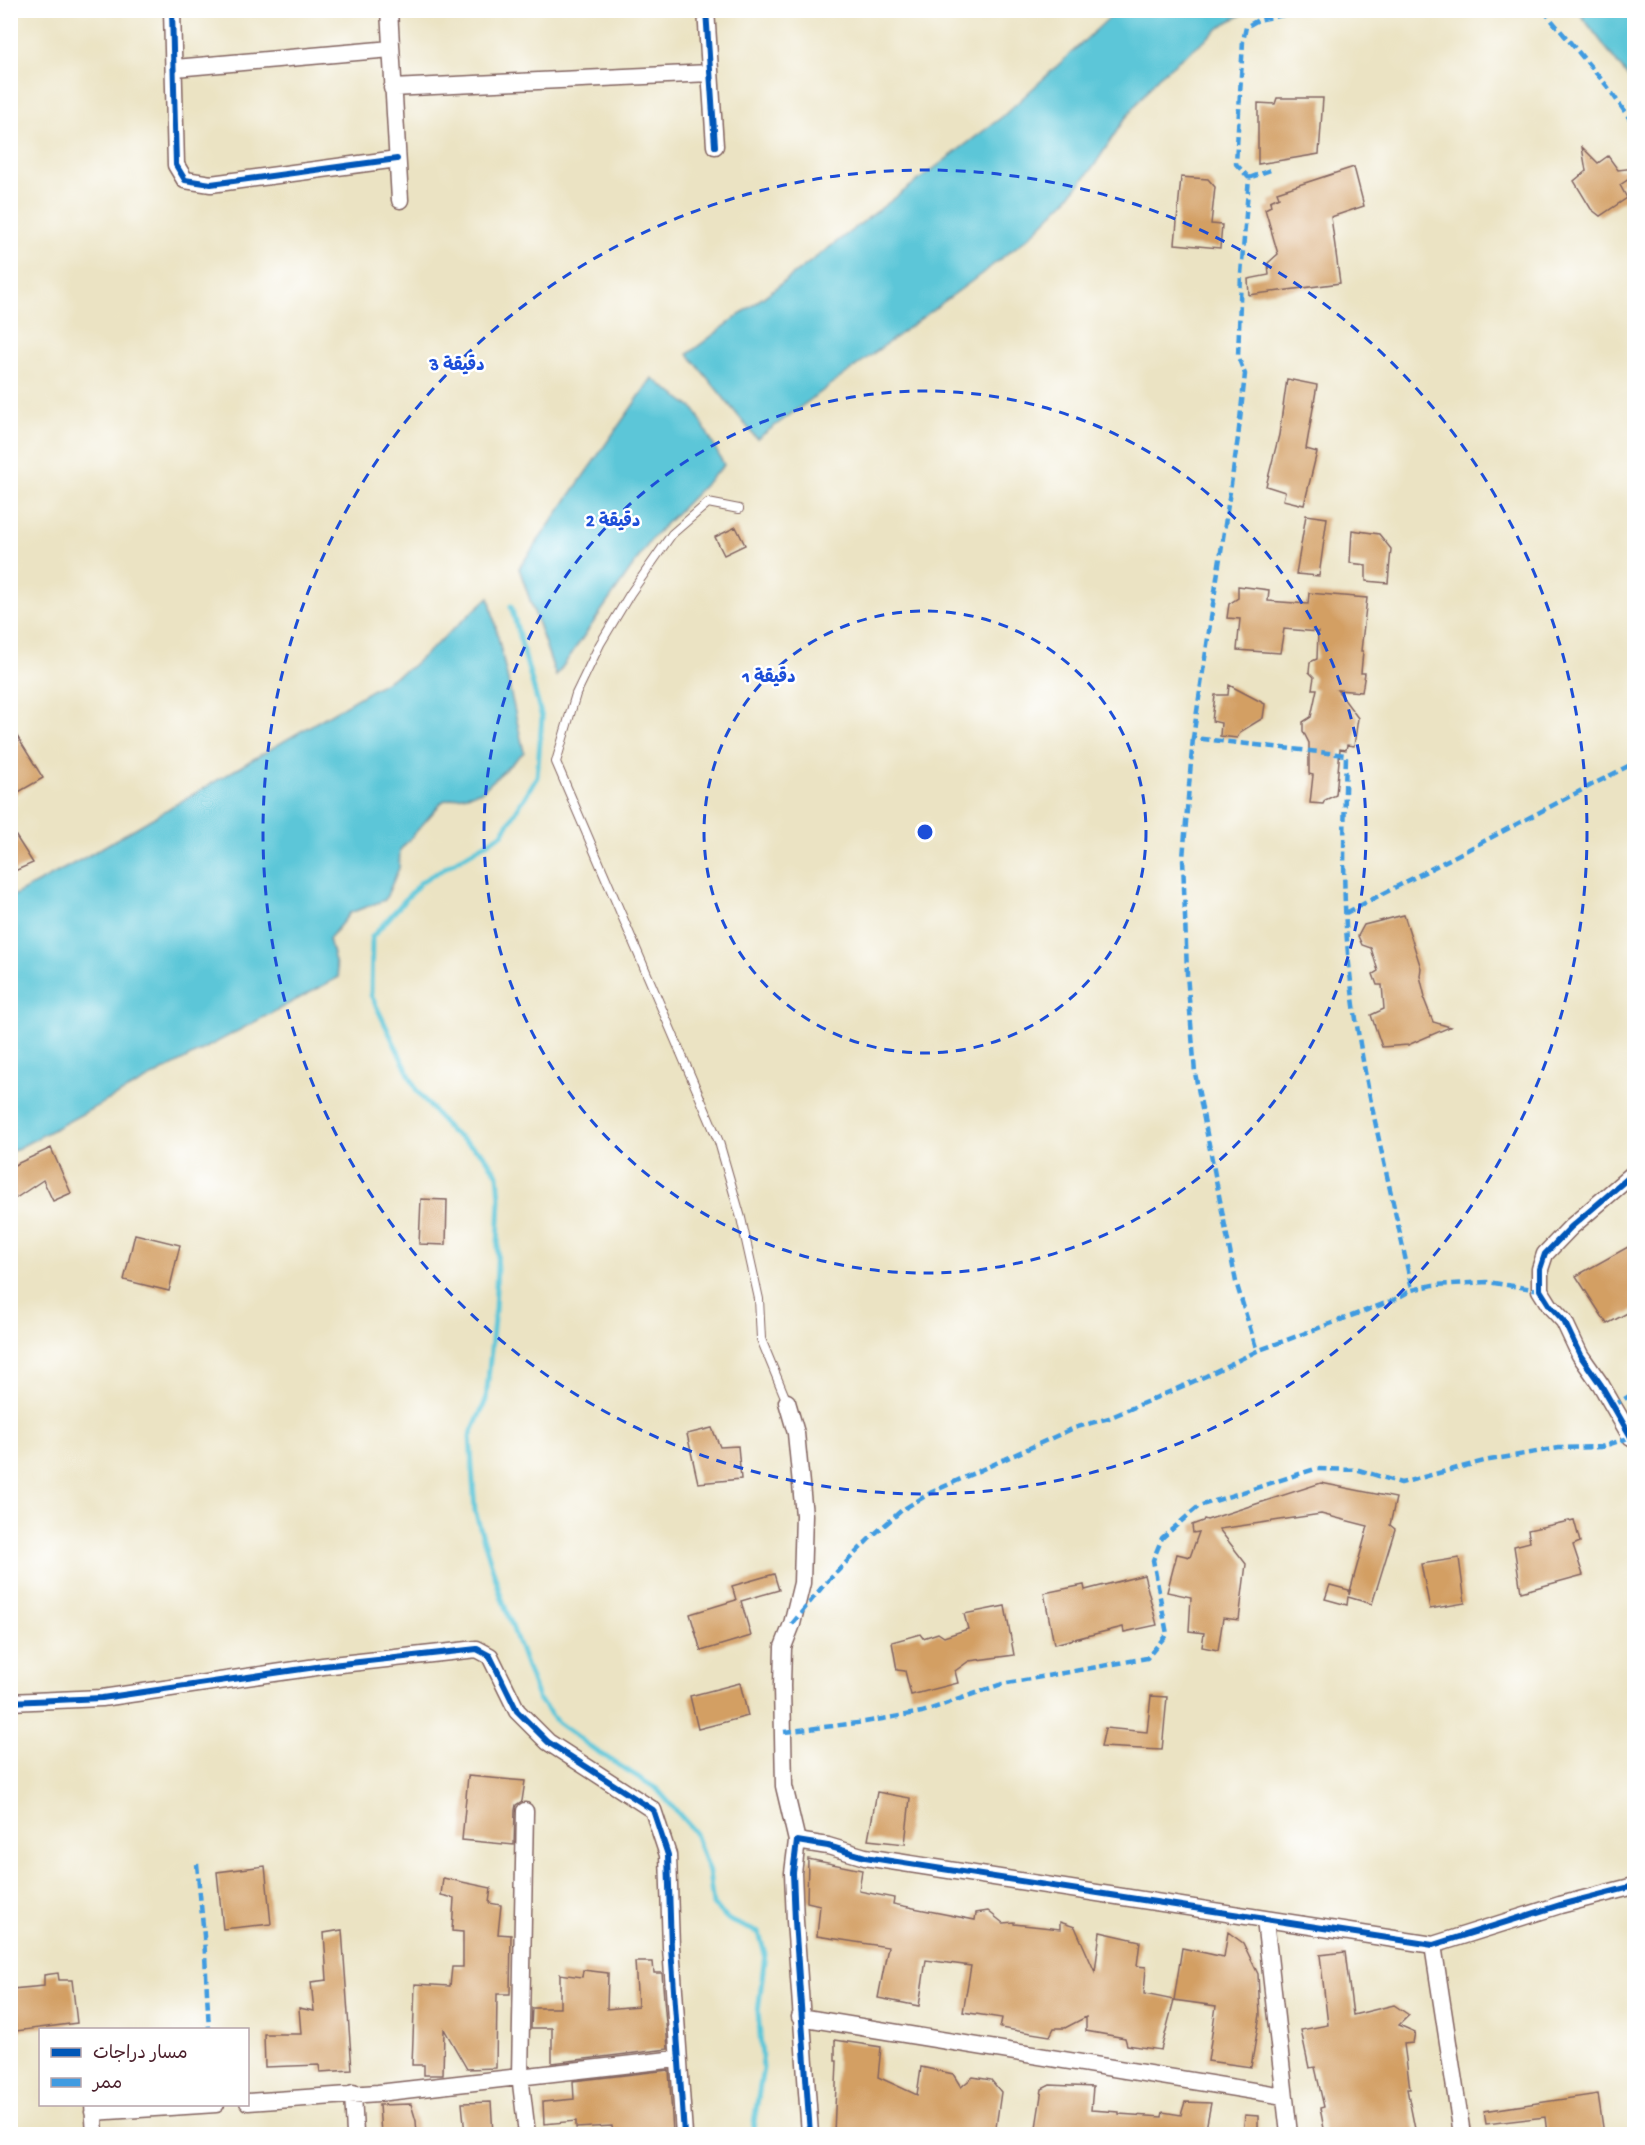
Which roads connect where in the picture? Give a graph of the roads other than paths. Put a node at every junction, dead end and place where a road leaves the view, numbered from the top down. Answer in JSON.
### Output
{"nodes":[{"id":1,"x":172,"y":10,"type":"edge"},
{"id":2,"x":389,"y":10,"type":"edge"},
{"id":3,"x":706,"y":10,"type":"edge"},
{"id":4,"x":391,"y":49,"type":"junction"},
{"id":5,"x":175,"y":68,"type":"junction"},
{"id":6,"x":710,"y":73,"type":"junction"},
{"id":7,"x":392,"y":88,"type":"junction"},
{"id":8,"x":715,"y":146,"type":"dead end"},
{"id":9,"x":397,"y":159,"type":"junction"},
{"id":10,"x":400,"y":200,"type":"dead end"},
{"id":11,"x":739,"y":509,"type":"dead end"},
{"id":12,"x":1635,"y":1173,"type":"edge"},
{"id":13,"x":787,"y":1402,"type":"joint"},
{"id":14,"x":1635,"y":1438,"type":"edge"},
{"id":15,"x":10,"y":1702,"type":"edge"},
{"id":16,"x":525,"y":1811,"type":"dead end"},
{"id":17,"x":797,"y":1841,"type":"junction"},
{"id":18,"x":1635,"y":1886,"type":"edge"},
{"id":19,"x":1265,"y":1920,"type":"junction"},
{"id":20,"x":1433,"y":1946,"type":"junction"},
{"id":21,"x":801,"y":2017,"type":"junction"},
{"id":22,"x":677,"y":2059,"type":"junction"},
{"id":23,"x":520,"y":2075,"type":"junction"},
{"id":24,"x":353,"y":2093,"type":"junction"},
{"id":25,"x":1284,"y":2096,"type":"junction"},
{"id":26,"x":249,"y":2102,"type":"edge"},
{"id":27,"x":154,"y":2106,"type":"edge"},
{"id":28,"x":93,"y":2108,"type":"edge"},
{"id":29,"x":95,"y":2134,"type":"edge"},
{"id":30,"x":355,"y":2134,"type":"edge"},
{"id":31,"x":526,"y":2134,"type":"edge"},
{"id":32,"x":684,"y":2134,"type":"edge"},
{"id":33,"x":810,"y":2134,"type":"edge"},
{"id":34,"x":1289,"y":2134,"type":"edge"},
{"id":35,"x":1462,"y":2134,"type":"edge"}],
"edges":[{"from":1,"to":5,"type":"street"},
{"from":2,"to":4,"type":"street"},
{"from":3,"to":6,"type":"street"},
{"from":4,"to":5,"type":"street"},
{"from":4,"to":7,"type":"street"},
{"from":5,"to":9,"type":"street"},
{"from":6,"to":7,"type":"street"},
{"from":6,"to":8,"type":"street"},
{"from":7,"to":9,"type":"street"},
{"from":9,"to":10,"type":"street"},
{"from":11,"to":13,"type":"lane"},
{"from":12,"to":14,"type":"street"},
{"from":13,"to":17,"type":"street"},
{"from":15,"to":22,"type":"street"},
{"from":16,"to":23,"type":"street"},
{"from":17,"to":19,"type":"street"},
{"from":17,"to":21,"type":"street"},
{"from":18,"to":20,"type":"street"},
{"from":19,"to":20,"type":"street"},
{"from":19,"to":25,"type":"street"},
{"from":20,"to":35,"type":"street"},
{"from":21,"to":25,"type":"street"},
{"from":21,"to":33,"type":"street"},
{"from":22,"to":23,"type":"street"},
{"from":22,"to":32,"type":"street"},
{"from":23,"to":24,"type":"street"},
{"from":23,"to":31,"type":"street"},
{"from":24,"to":26,"type":"street"},
{"from":24,"to":30,"type":"street"},
{"from":25,"to":34,"type":"street"},
{"from":27,"to":28,"type":"street"},
{"from":28,"to":29,"type":"street"}]}
